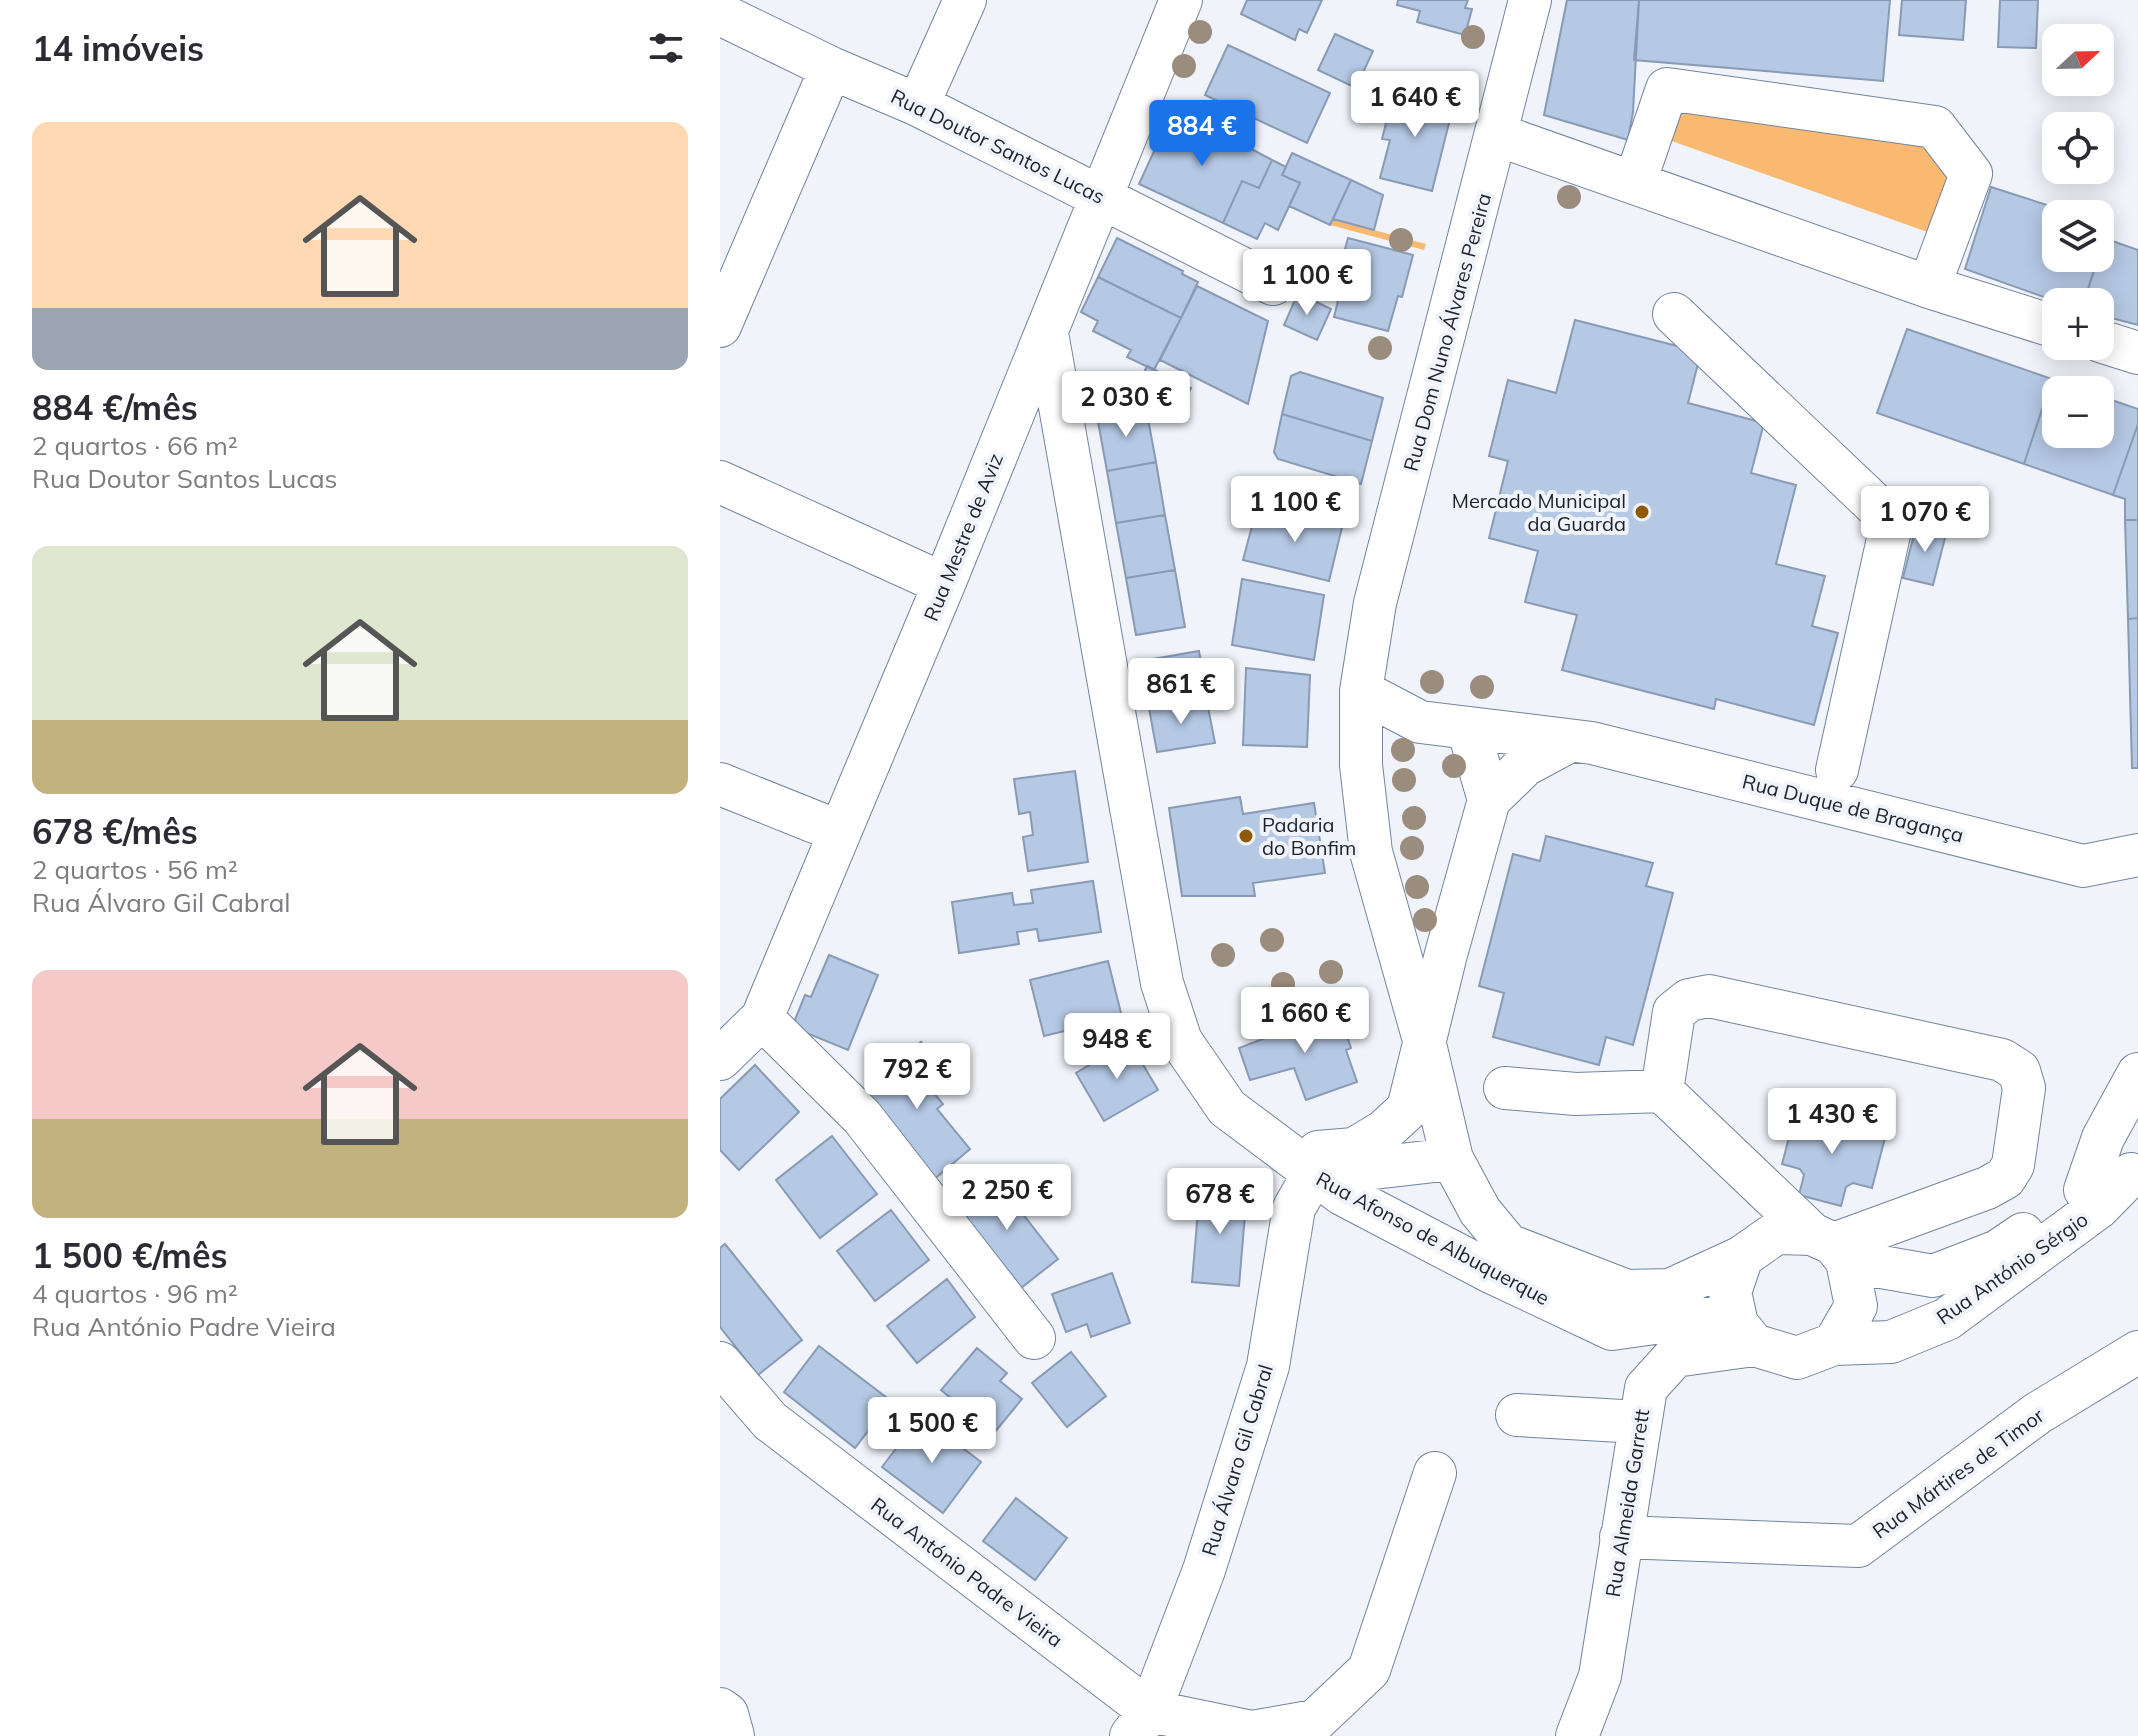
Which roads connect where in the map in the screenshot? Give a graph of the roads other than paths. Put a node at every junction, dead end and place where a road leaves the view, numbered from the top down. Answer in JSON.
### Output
{"nodes":[{"id":1,"x":965,"y":0,"type":"edge"},
{"id":2,"x":1181,"y":0,"type":"edge"},
{"id":3,"x":1530,"y":0,"type":"edge"},
{"id":4,"x":720,"y":14,"type":"edge"},
{"id":5,"x":831,"y":68,"type":"junction"},
{"id":6,"x":918,"y":105,"type":"junction"},
{"id":7,"x":1498,"y":135,"type":"junction"},
{"id":8,"x":1635,"y":182,"type":"junction"},
{"id":9,"x":1101,"y":196,"type":"junction"},
{"id":10,"x":1273,"y":284,"type":"dead end"},
{"id":11,"x":1929,"y":287,"type":"junction"},
{"id":12,"x":1674,"y":314,"type":"dead end"},
{"id":13,"x":2042,"y":323,"type":"edge"},
{"id":14,"x":720,"y":326,"type":"edge"},
{"id":15,"x":1047,"y":333,"type":"junction"},
{"id":16,"x":2114,"y":345,"type":"edge"},
{"id":17,"x":2138,"y":353,"type":"edge"},
{"id":18,"x":720,"y":482,"type":"edge"},
{"id":19,"x":944,"y":584,"type":"junction"},
{"id":20,"x":1361,"y":691,"type":"junction"},
{"id":21,"x":1468,"y":728,"type":"junction"},
{"id":22,"x":1568,"y":742,"type":"junction"},
{"id":23,"x":1837,"y":770,"type":"dead end"},
{"id":24,"x":720,"y":784,"type":"edge"},
{"id":25,"x":1489,"y":800,"type":"junction"},
{"id":26,"x":840,"y":832,"type":"junction"},
{"id":27,"x":2138,"y":855,"type":"edge"},
{"id":28,"x":762,"y":1018,"type":"junction"},
{"id":29,"x":1424,"y":1040,"type":"junction"},
{"id":30,"x":720,"y":1059,"type":"edge"},
{"id":31,"x":2138,"y":1074,"type":"edge"},
{"id":32,"x":1505,"y":1088,"type":"dead end"},
{"id":33,"x":1662,"y":1091,"type":"junction"},
{"id":34,"x":1452,"y":1159,"type":"junction"},
{"id":35,"x":1300,"y":1165,"type":"junction"},
{"id":36,"x":2135,"y":1172,"type":"edge"},
{"id":37,"x":2085,"y":1190,"type":"junction"},
{"id":38,"x":1831,"y":1246,"type":"junction"},
{"id":39,"x":1742,"y":1257,"type":"junction"},
{"id":40,"x":1746,"y":1335,"type":"junction"},
{"id":41,"x":1034,"y":1338,"type":"dead end"},
{"id":42,"x":1834,"y":1344,"type":"junction"},
{"id":43,"x":2138,"y":1352,"type":"edge"},
{"id":44,"x":720,"y":1363,"type":"edge"},
{"id":45,"x":1517,"y":1415,"type":"dead end"},
{"id":46,"x":1639,"y":1422,"type":"junction"},
{"id":47,"x":1435,"y":1473,"type":"dead end"},
{"id":48,"x":1621,"y":1537,"type":"junction"},
{"id":49,"x":720,"y":1709,"type":"edge"},
{"id":50,"x":1140,"y":1724,"type":"edge"},
{"id":51,"x":1252,"y":1734,"type":"edge"},
{"id":52,"x":733,"y":1736,"type":"edge"},
{"id":53,"x":1577,"y":1736,"type":"edge"}],
"edges":[{"from":1,"to":6,"type":"street"},
{"from":2,"to":9,"type":"street","name":"Rua Mestre de Aviz"},
{"from":3,"to":7,"type":"street","name":"Rua Dom Nuno Álvares Pereira"},
{"from":4,"to":5,"type":"street","name":"Rua Doutor Santos Lucas"},
{"from":5,"to":6,"type":"street","name":"Rua Doutor Santos Lucas"},
{"from":5,"to":14,"type":"street"},
{"from":6,"to":9,"type":"street","name":"Rua Doutor Santos Lucas"},
{"from":7,"to":8,"type":"street"},
{"from":7,"to":20,"type":"street","name":"Rua Dom Nuno Álvares Pereira"},
{"from":8,"to":11,"type":"street"},
{"from":8,"to":11,"type":"street"},
{"from":9,"to":10,"type":"street","name":"Rua Doutor Santos Lucas"},
{"from":9,"to":15,"type":"street","name":"Rua Mestre de Aviz"},
{"from":11,"to":13,"type":"street"},
{"from":12,"to":23,"type":"street"},
{"from":15,"to":19,"type":"street","name":"Rua Mestre de Aviz"},
{"from":15,"to":35,"type":"street","name":"Rua Afonso de Albuquerque"},
{"from":16,"to":17,"type":"street"},
{"from":18,"to":19,"type":"street"},
{"from":19,"to":26,"type":"street","name":"Rua Mestre de Aviz"},
{"from":20,"to":21,"type":"street","name":"Rua Duque de Bragança"},
{"from":20,"to":29,"type":"street","name":"Rua Dom Nuno Álvares Pereira"},
{"from":21,"to":22,"type":"street","name":"Rua Duque de Bragança"},
{"from":21,"to":25,"type":"street"},
{"from":22,"to":25,"type":"street"},
{"from":22,"to":27,"type":"street","name":"Rua Duque de Bragança"},
{"from":24,"to":26,"type":"street"},
{"from":25,"to":29,"type":"street"},
{"from":26,"to":28,"type":"street","name":"Rua Mestre de Aviz"},
{"from":28,"to":30,"type":"street","name":"Rua Mestre de Aviz"},
{"from":28,"to":41,"type":"street"},
{"from":29,"to":34,"type":"street","name":"Rua Dom Nuno Álvares Pereira"},
{"from":29,"to":35,"type":"street","name":"Rua Dom Nuno Álvares Pereira"},
{"from":31,"to":37,"type":"street"},
{"from":32,"to":33,"type":"street"},
{"from":33,"to":38,"type":"street"},
{"from":33,"to":38,"type":"street"},
{"from":34,"to":35,"type":"street"},
{"from":34,"to":39,"type":"street","name":"Rua Dom Nuno Álvares Pereira"},
{"from":35,"to":40,"type":"street","name":"Rua Afonso de Albuquerque"},
{"from":35,"to":50,"type":"street","name":"Rua Álvaro Gil Cabral"},
{"from":36,"to":37,"type":"street","name":"Rua António Sérgio"},
{"from":36,"to":42,"type":"street","name":"Rua António Sérgio"},
{"from":37,"to":38,"type":"street","name":"Rua António Sérgio"},
{"from":38,"to":39,"type":"street"},
{"from":38,"to":42,"type":"street"},
{"from":39,"to":40,"type":"street"},
{"from":40,"to":42,"type":"street"},
{"from":40,"to":46,"type":"street","name":"Rua Almeida Garrett"},
{"from":43,"to":48,"type":"street","name":"Rua Mártires de Timor"},
{"from":44,"to":50,"type":"street","name":"Rua António Padre Vieira"},
{"from":45,"to":46,"type":"street"},
{"from":46,"to":48,"type":"street","name":"Rua Almeida Garrett"},
{"from":47,"to":51,"type":"street"},
{"from":48,"to":53,"type":"street","name":"Rua Almeida Garrett"},
{"from":49,"to":52,"type":"street"},
{"from":50,"to":51,"type":"street"}]}
